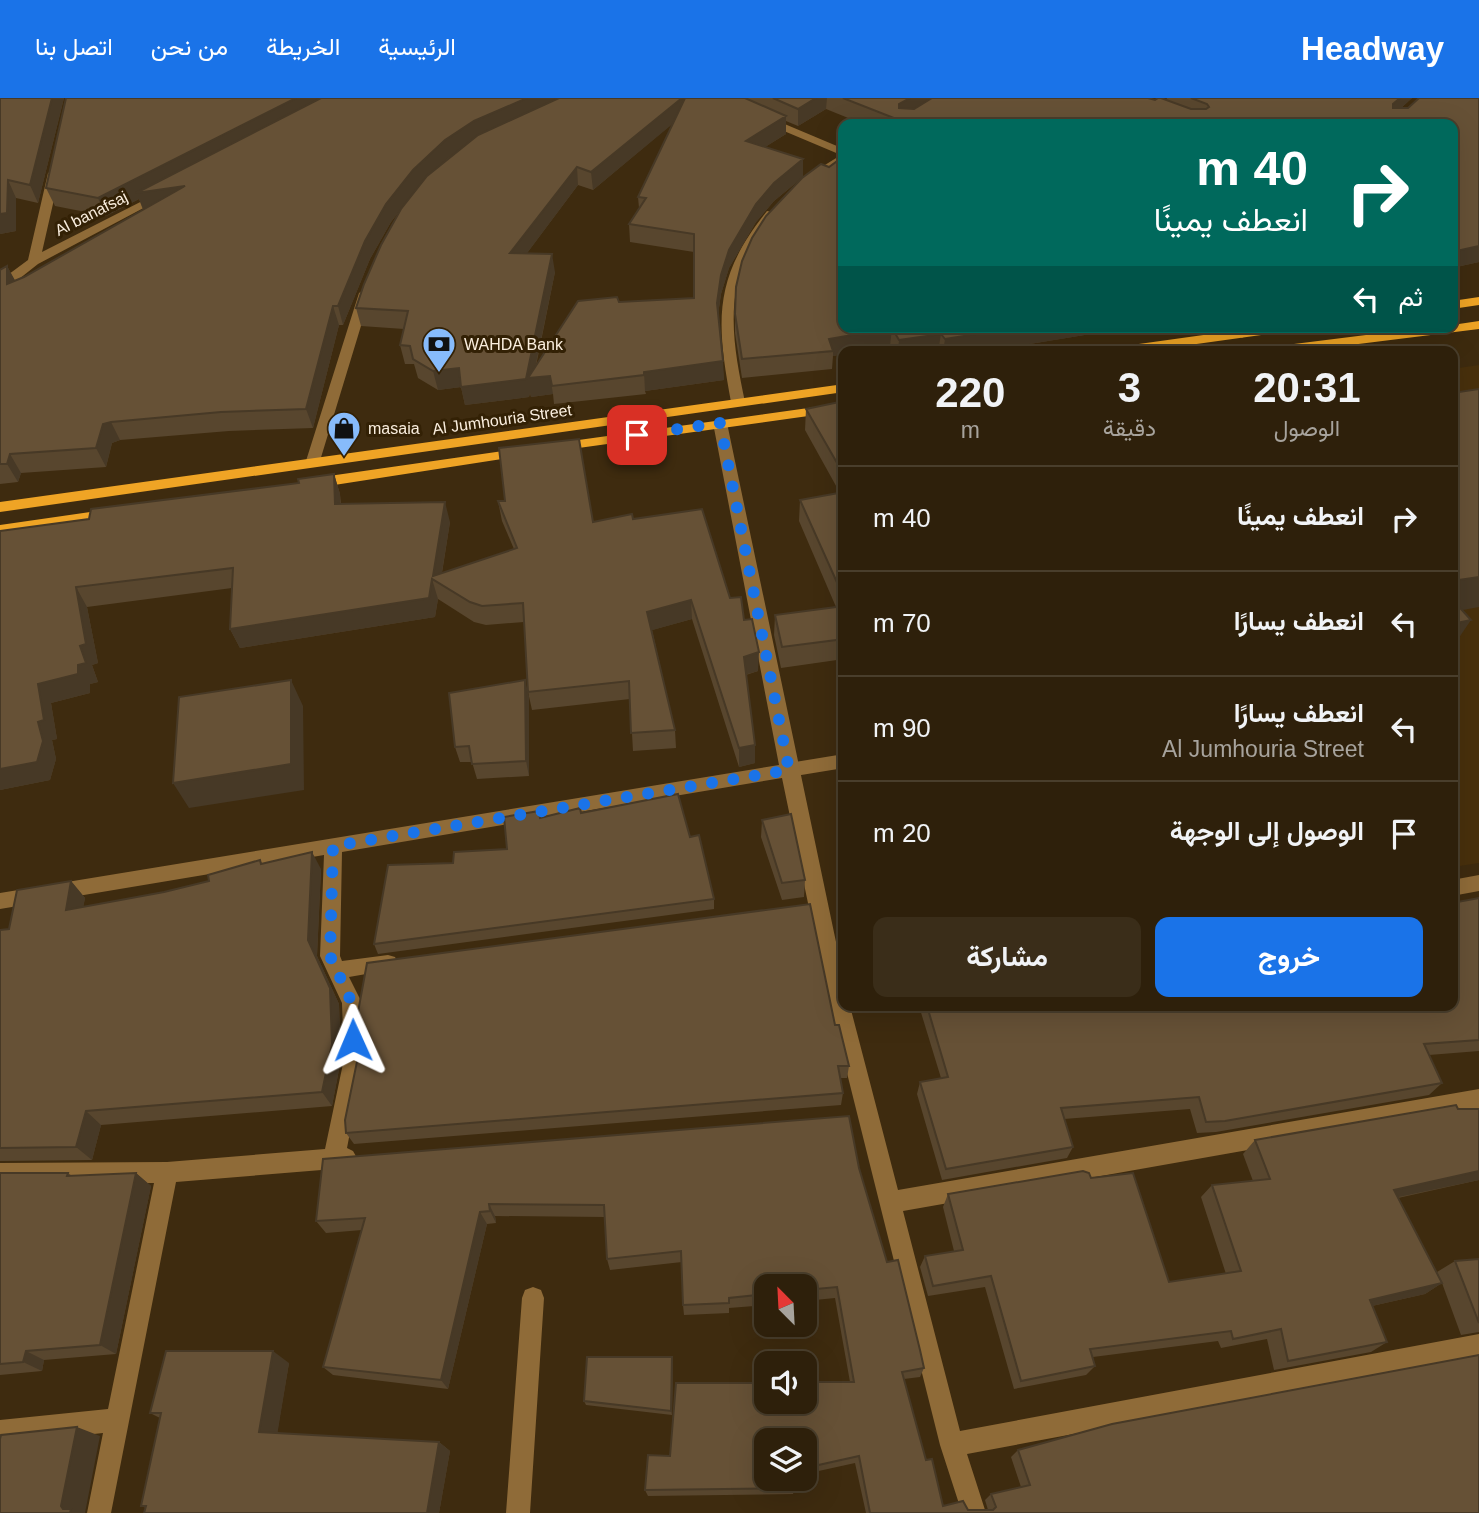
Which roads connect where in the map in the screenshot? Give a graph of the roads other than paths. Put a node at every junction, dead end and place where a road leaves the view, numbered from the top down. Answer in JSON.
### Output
{"nodes":[{"id":1,"x":754,"y":115,"type":"edge"},
{"id":2,"x":838,"y":150,"type":"edge"},
{"id":3,"x":838,"y":162,"type":"edge"},
{"id":4,"x":55,"y":166,"type":"edge"},
{"id":5,"x":798,"y":187,"type":"edge"},
{"id":6,"x":168,"y":192,"type":"edge"},
{"id":7,"x":784,"y":200,"type":"edge"},
{"id":8,"x":34,"y":261,"type":"junction"},
{"id":9,"x":370,"y":280,"type":"edge"},
{"id":10,"x":2,"y":285,"type":"edge"},
{"id":11,"x":1479,"y":301,"type":"edge"},
{"id":12,"x":1458,"y":304,"type":"edge"},
{"id":13,"x":1479,"y":325,"type":"edge"},
{"id":14,"x":1458,"y":328,"type":"edge"},
{"id":15,"x":1249,"y":333,"type":"edge"},
{"id":16,"x":1414,"y":333,"type":"edge"},
{"id":17,"x":1242,"y":334,"type":"joint"},
{"id":18,"x":1154,"y":346,"type":"edge"},
{"id":19,"x":1309,"y":346,"type":"edge"},
{"id":20,"x":838,"y":389,"type":"edge"},
{"id":21,"x":738,"y":402,"type":"junction"},
{"id":22,"x":838,"y":408,"type":"edge"},
{"id":23,"x":720,"y":423,"type":"junction"},
{"id":24,"x":312,"y":464,"type":"junction"},
{"id":25,"x":304,"y":485,"type":"edge"},
{"id":26,"x":0,"y":507,"type":"edge"},
{"id":27,"x":125,"y":512,"type":"edge"},
{"id":28,"x":0,"y":530,"type":"edge"},
{"id":29,"x":838,"y":762,"type":"edge"},
{"id":30,"x":789,"y":770,"type":"junction"},
{"id":31,"x":333,"y":846,"type":"junction"},
{"id":32,"x":1479,"y":883,"type":"edge"},
{"id":33,"x":1458,"y":887,"type":"edge"},
{"id":34,"x":0,"y":901,"type":"edge"},
{"id":35,"x":405,"y":961,"type":"edge"},
{"id":36,"x":336,"y":970,"type":"junction"},
{"id":37,"x":838,"y":982,"type":"edge"},
{"id":38,"x":845,"y":1011,"type":"edge"},
{"id":39,"x":1479,"y":1098,"type":"edge"},
{"id":40,"x":869,"y":1115,"type":"junction"},
{"id":41,"x":841,"y":1117,"type":"edge"},
{"id":42,"x":362,"y":1157,"type":"edge"},
{"id":43,"x":334,"y":1159,"type":"junction"},
{"id":44,"x":167,"y":1172,"type":"junction"},
{"id":45,"x":0,"y":1173,"type":"edge"},
{"id":46,"x":891,"y":1202,"type":"junction"},
{"id":47,"x":533,"y":1298,"type":"dead end"},
{"id":48,"x":1479,"y":1346,"type":"edge"},
{"id":49,"x":118,"y":1420,"type":"junction"},
{"id":50,"x":0,"y":1432,"type":"edge"},
{"id":51,"x":952,"y":1445,"type":"junction"},
{"id":52,"x":99,"y":1513,"type":"edge"},
{"id":53,"x":518,"y":1513,"type":"edge"},
{"id":54,"x":974,"y":1513,"type":"edge"}],
"edges":[{"from":1,"to":2,"type":"street"},
{"from":3,"to":5,"type":"street"},
{"from":4,"to":8,"type":"street"},
{"from":6,"to":8,"type":"street","name":"Al banafsaj"},
{"from":7,"to":21,"type":"street"},
{"from":8,"to":10,"type":"street","name":"Al banafsaj"},
{"from":9,"to":24,"type":"street"},
{"from":11,"to":12,"type":"main road"},
{"from":13,"to":14,"type":"main road"},
{"from":15,"to":17,"type":"main road"},
{"from":16,"to":19,"type":"main road"},
{"from":17,"to":18,"type":"main road"},
{"from":20,"to":21,"type":"main road","name":"Al Jumhouria Street"},
{"from":21,"to":24,"type":"main road","name":"Al Jumhouria Street"},
{"from":22,"to":23,"type":"main road","name":"Al Jumhouria Street"},
{"from":23,"to":25,"type":"main road","name":"Al Jumhouria Street"},
{"from":23,"to":30,"type":"street"},
{"from":24,"to":26,"type":"main road","name":"Al Jumhouria Street"},
{"from":27,"to":28,"type":"main road"},
{"from":29,"to":30,"type":"street"},
{"from":30,"to":31,"type":"street"},
{"from":30,"to":37,"type":"street"},
{"from":31,"to":34,"type":"street"},
{"from":31,"to":36,"type":"street"},
{"from":32,"to":33,"type":"street"},
{"from":35,"to":36,"type":"street"},
{"from":36,"to":43,"type":"street"},
{"from":38,"to":40,"type":"street"},
{"from":39,"to":46,"type":"street"},
{"from":40,"to":41,"type":"street"},
{"from":40,"to":46,"type":"street"},
{"from":42,"to":43,"type":"street"},
{"from":43,"to":44,"type":"street"},
{"from":44,"to":45,"type":"street"},
{"from":44,"to":49,"type":"street"},
{"from":46,"to":51,"type":"street"},
{"from":47,"to":53,"type":"street"},
{"from":48,"to":51,"type":"street"},
{"from":49,"to":50,"type":"street"},
{"from":49,"to":52,"type":"street"},
{"from":51,"to":54,"type":"street"}]}
